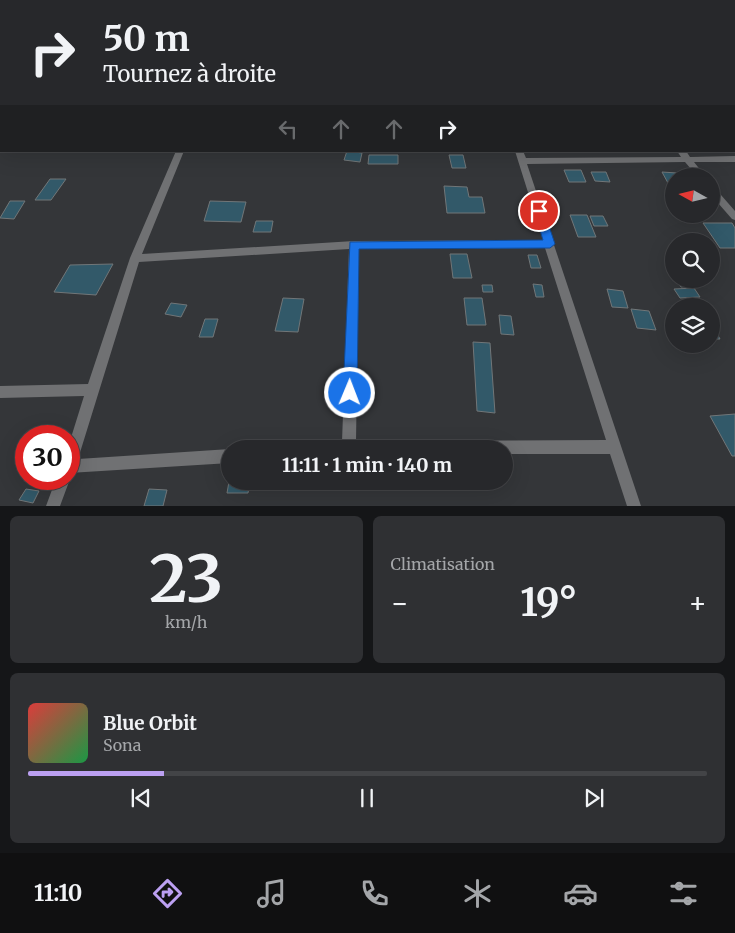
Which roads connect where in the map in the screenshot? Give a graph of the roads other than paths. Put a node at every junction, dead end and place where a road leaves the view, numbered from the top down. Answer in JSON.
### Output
{"nodes":[{"id":1,"x":180,"y":152,"type":"edge"},
{"id":2,"x":682,"y":152,"type":"edge"},
{"id":3,"x":521,"y":156,"type":"edge"},
{"id":4,"x":687,"y":159,"type":"junction"},
{"id":5,"x":735,"y":159,"type":"edge"},
{"id":6,"x":694,"y":168,"type":"edge"},
{"id":7,"x":720,"y":200,"type":"edge"},
{"id":8,"x":735,"y":217,"type":"edge"},
{"id":9,"x":550,"y":244,"type":"junction"},
{"id":10,"x":354,"y":245,"type":"junction"},
{"id":11,"x":135,"y":258,"type":"junction"},
{"id":12,"x":91,"y":390,"type":"junction"},
{"id":13,"x":0,"y":392,"type":"edge"},
{"id":14,"x":80,"y":428,"type":"edge"},
{"id":15,"x":349,"y":440,"type":"edge"},
{"id":16,"x":513,"y":447,"type":"edge"},
{"id":17,"x":614,"y":447,"type":"junction"},
{"id":18,"x":221,"y":457,"type":"edge"},
{"id":19,"x":80,"y":464,"type":"edge"},
{"id":20,"x":59,"y":490,"type":"edge"},
{"id":21,"x":53,"y":506,"type":"edge"},
{"id":22,"x":634,"y":506,"type":"edge"}],
"edges":[{"from":1,"to":11,"type":"street"},
{"from":2,"to":4,"type":"street"},
{"from":3,"to":4,"type":"street"},
{"from":3,"to":9,"type":"street"},
{"from":4,"to":5,"type":"street"},
{"from":4,"to":6,"type":"street"},
{"from":7,"to":8,"type":"street"},
{"from":9,"to":10,"type":"street"},
{"from":9,"to":17,"type":"street"},
{"from":10,"to":11,"type":"street"},
{"from":10,"to":15,"type":"street"},
{"from":11,"to":12,"type":"street"},
{"from":12,"to":13,"type":"street"},
{"from":12,"to":14,"type":"street"},
{"from":16,"to":17,"type":"street"},
{"from":17,"to":22,"type":"street"},
{"from":18,"to":19,"type":"street"},
{"from":20,"to":21,"type":"street"}]}
